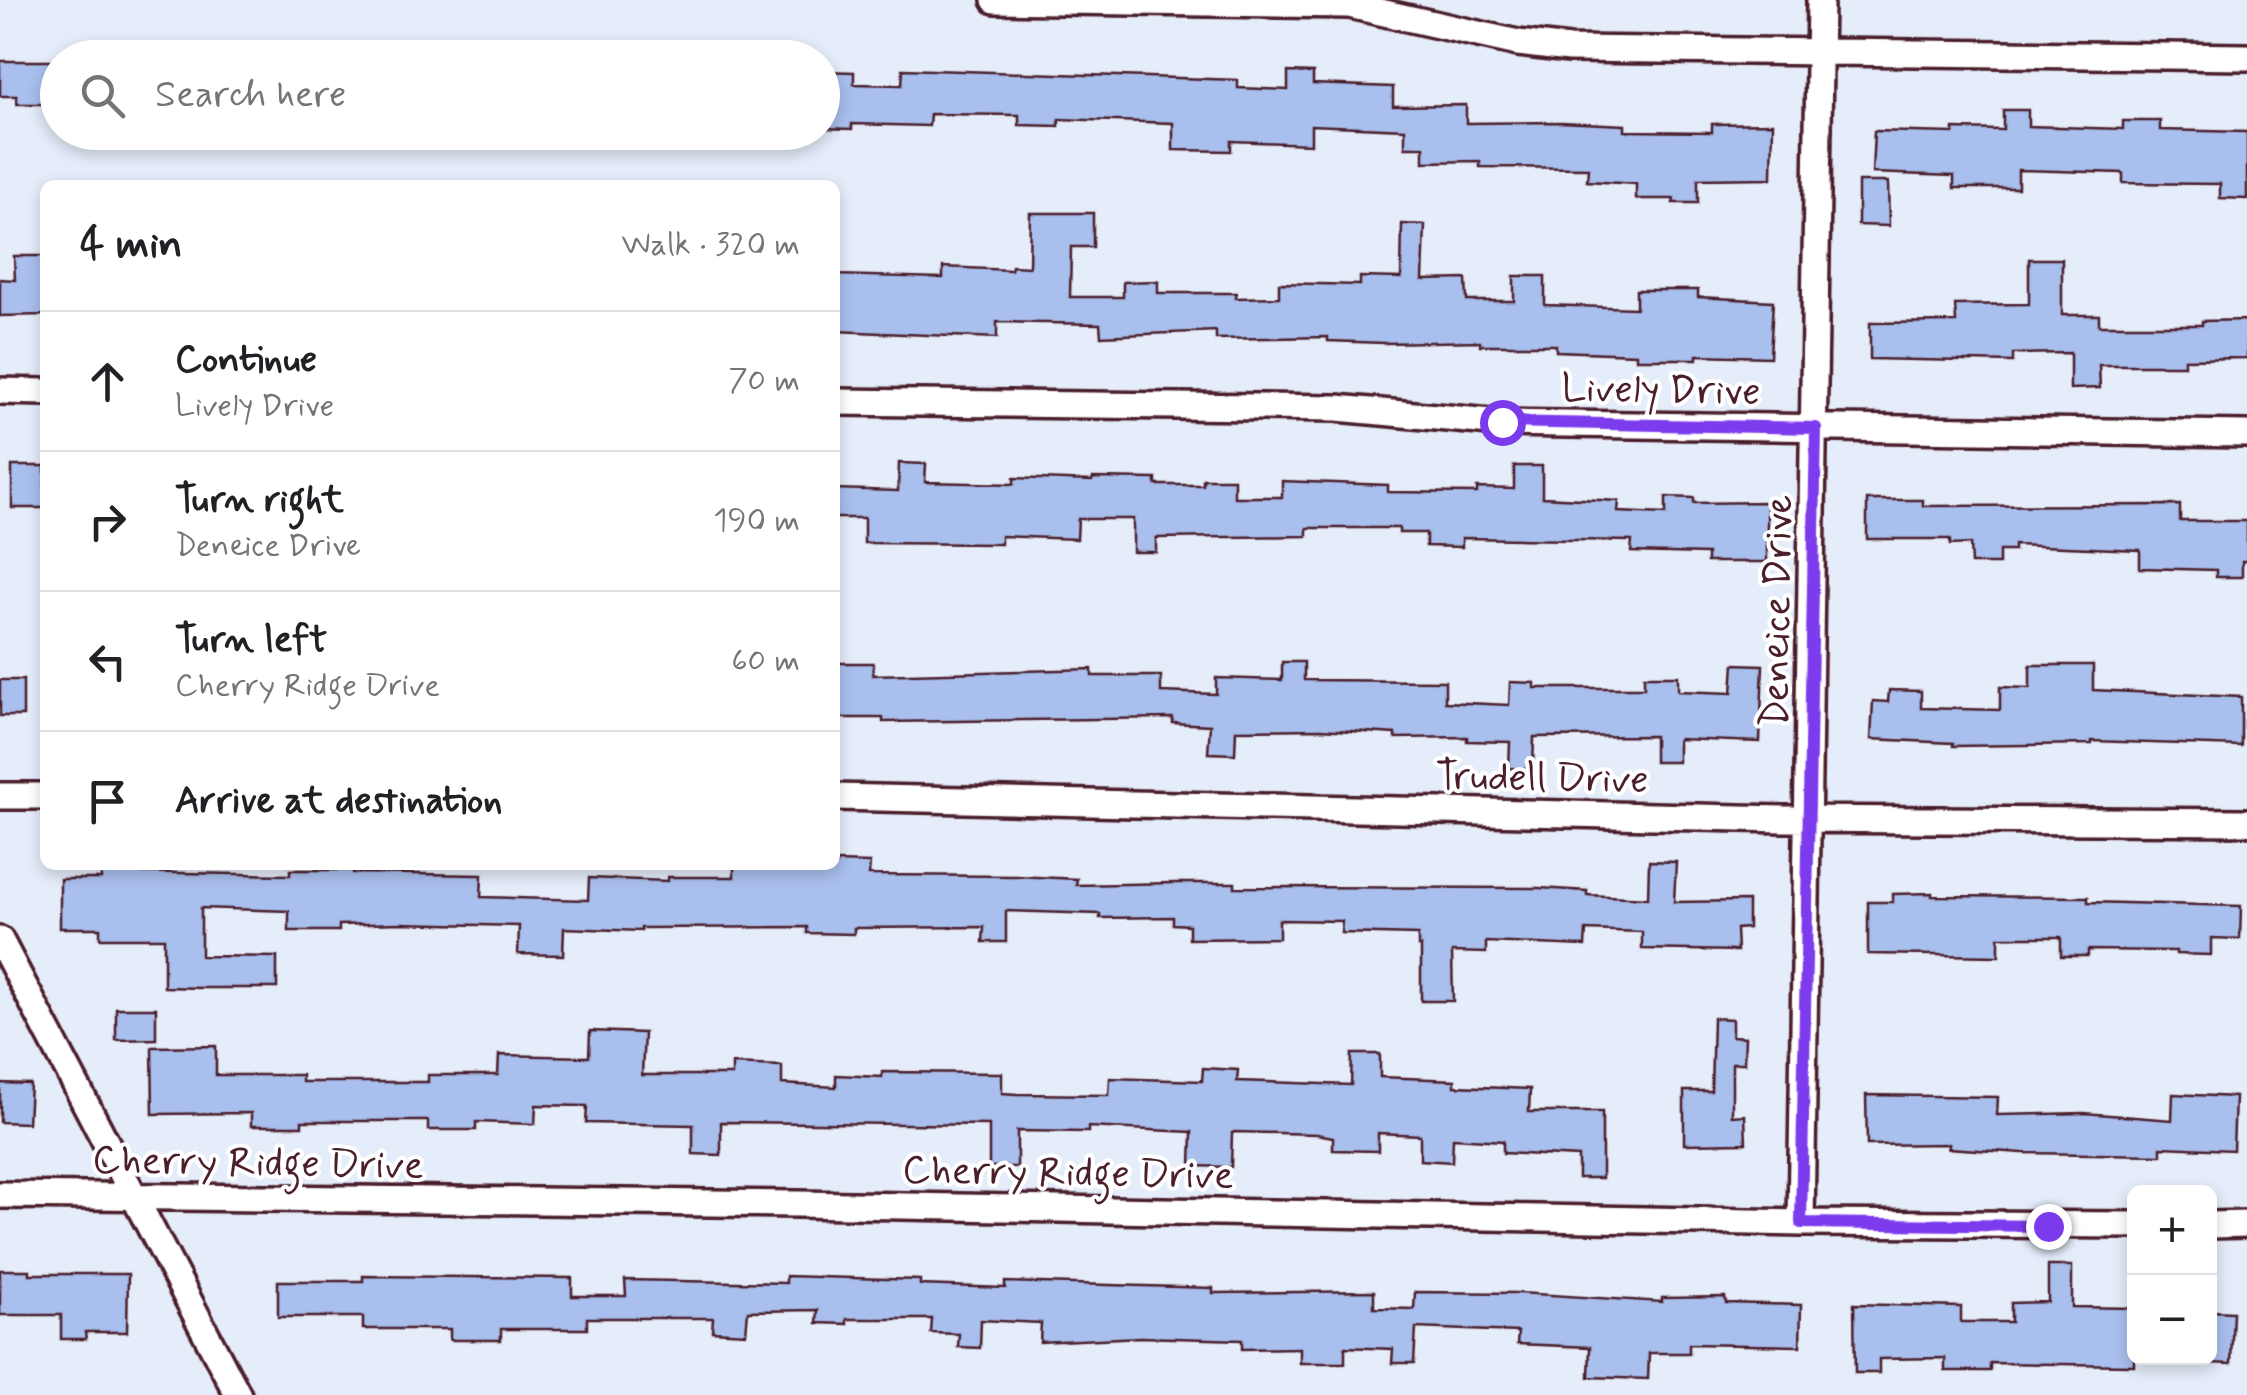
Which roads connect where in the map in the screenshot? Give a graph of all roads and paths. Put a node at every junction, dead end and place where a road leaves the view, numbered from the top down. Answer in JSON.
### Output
{"nodes":[{"id":1,"x":995,"y":0,"type":"edge"},
{"id":2,"x":1820,"y":0,"type":"edge"},
{"id":3,"x":1820,"y":53,"type":"junction"},
{"id":4,"x":2247,"y":57,"type":"edge"},
{"id":5,"x":0,"y":391,"type":"edge"},
{"id":6,"x":40,"y":392,"type":"edge"},
{"id":7,"x":840,"y":402,"type":"edge"},
{"id":8,"x":1816,"y":428,"type":"junction"},
{"id":9,"x":2247,"y":434,"type":"edge"},
{"id":10,"x":0,"y":796,"type":"edge"},
{"id":11,"x":40,"y":796,"type":"edge"},
{"id":12,"x":840,"y":797,"type":"edge"},
{"id":13,"x":1809,"y":820,"type":"junction"},
{"id":14,"x":2247,"y":822,"type":"edge"},
{"id":15,"x":0,"y":940,"type":"edge"},
{"id":16,"x":0,"y":1196,"type":"edge"},
{"id":17,"x":134,"y":1198,"type":"junction"},
{"id":18,"x":1801,"y":1223,"type":"junction"},
{"id":19,"x":2217,"y":1224,"type":"edge"},
{"id":20,"x":2247,"y":1224,"type":"edge"},
{"id":21,"x":2127,"y":1225,"type":"edge"},
{"id":22,"x":238,"y":1395,"type":"edge"}],
"edges":[{"from":1,"to":3,"type":"street"},
{"from":2,"to":3,"type":"street","name":"Deneice Drive"},
{"from":3,"to":4,"type":"street"},
{"from":3,"to":8,"type":"street","name":"Deneice Drive"},
{"from":5,"to":6,"type":"street"},
{"from":7,"to":8,"type":"street","name":"Lively Drive"},
{"from":8,"to":9,"type":"street","name":"Lively Drive"},
{"from":8,"to":13,"type":"street","name":"Deneice Drive"},
{"from":10,"to":11,"type":"street"},
{"from":12,"to":13,"type":"street","name":"Trudell Drive"},
{"from":13,"to":14,"type":"street","name":"Trudell Drive"},
{"from":13,"to":18,"type":"street","name":"Deneice Drive"},
{"from":15,"to":17,"type":"street"},
{"from":16,"to":17,"type":"street","name":"Cherry Ridge Drive"},
{"from":17,"to":18,"type":"street","name":"Cherry Ridge Drive"},
{"from":17,"to":22,"type":"street"},
{"from":18,"to":21,"type":"street","name":"Cherry Ridge Drive"},
{"from":19,"to":20,"type":"street"}]}
